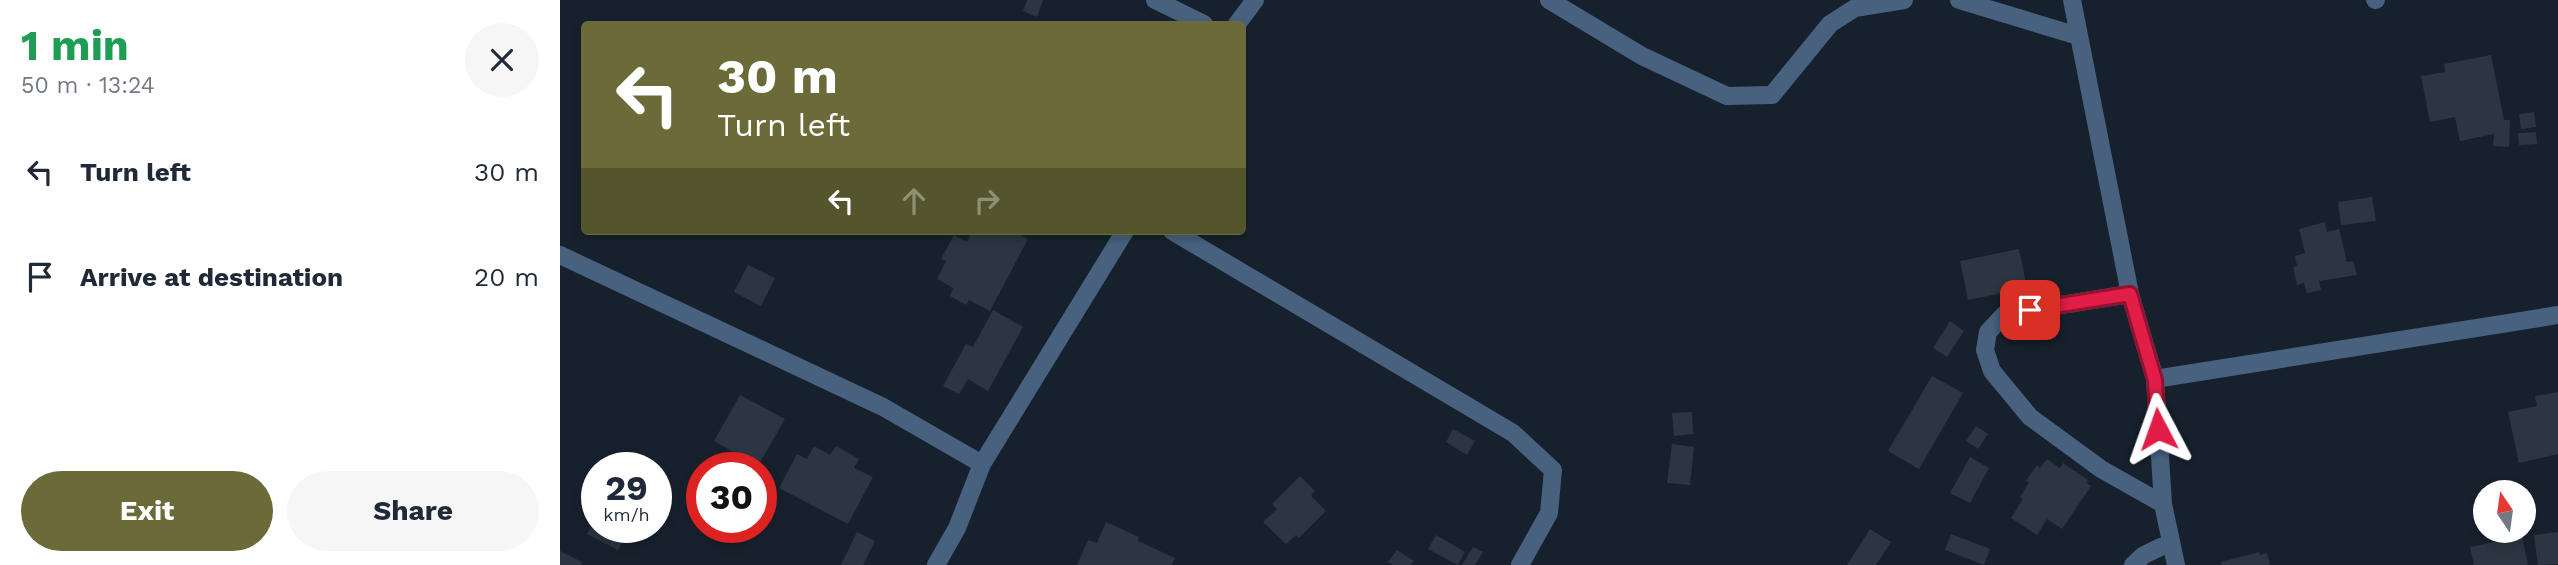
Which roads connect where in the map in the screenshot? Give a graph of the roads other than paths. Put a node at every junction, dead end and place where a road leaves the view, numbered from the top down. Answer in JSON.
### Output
{"nodes":[{"id":1,"x":1155,"y":0,"type":"edge"},
{"id":2,"x":1255,"y":0,"type":"edge"},
{"id":3,"x":1549,"y":0,"type":"edge"},
{"id":4,"x":1904,"y":0,"type":"edge"},
{"id":5,"x":1959,"y":0,"type":"edge"},
{"id":6,"x":2072,"y":0,"type":"edge"},
{"id":7,"x":1853,"y":4,"type":"edge"},
{"id":8,"x":1198,"y":21,"type":"edge"},
{"id":9,"x":1239,"y":21,"type":"edge"},
{"id":10,"x":2078,"y":36,"type":"junction"},
{"id":11,"x":1123,"y":235,"type":"edge"},
{"id":12,"x":1179,"y":235,"type":"edge"},
{"id":13,"x":560,"y":255,"type":"edge"},
{"id":14,"x":2130,"y":294,"type":"junction"},
{"id":15,"x":2558,"y":315,"type":"edge"},
{"id":16,"x":2155,"y":380,"type":"junction"},
{"id":17,"x":982,"y":464,"type":"junction"},
{"id":18,"x":2163,"y":504,"type":"junction"},
{"id":19,"x":2171,"y":542,"type":"junction"},
{"id":20,"x":936,"y":565,"type":"edge"},
{"id":21,"x":1520,"y":565,"type":"edge"},
{"id":22,"x":2133,"y":565,"type":"edge"},
{"id":23,"x":2176,"y":565,"type":"edge"}],
"edges":[{"from":1,"to":8,"type":"street"},
{"from":2,"to":9,"type":"street"},
{"from":3,"to":7,"type":"street"},
{"from":4,"to":7,"type":"street"},
{"from":5,"to":10,"type":"street"},
{"from":6,"to":10,"type":"street"},
{"from":10,"to":14,"type":"street"},
{"from":11,"to":17,"type":"street"},
{"from":12,"to":21,"type":"street"},
{"from":13,"to":17,"type":"street"},
{"from":14,"to":16,"type":"street"},
{"from":14,"to":18,"type":"street"},
{"from":15,"to":16,"type":"street"},
{"from":16,"to":18,"type":"street"},
{"from":17,"to":20,"type":"street"},
{"from":18,"to":19,"type":"street"},
{"from":19,"to":22,"type":"street"},
{"from":19,"to":23,"type":"street"}]}
